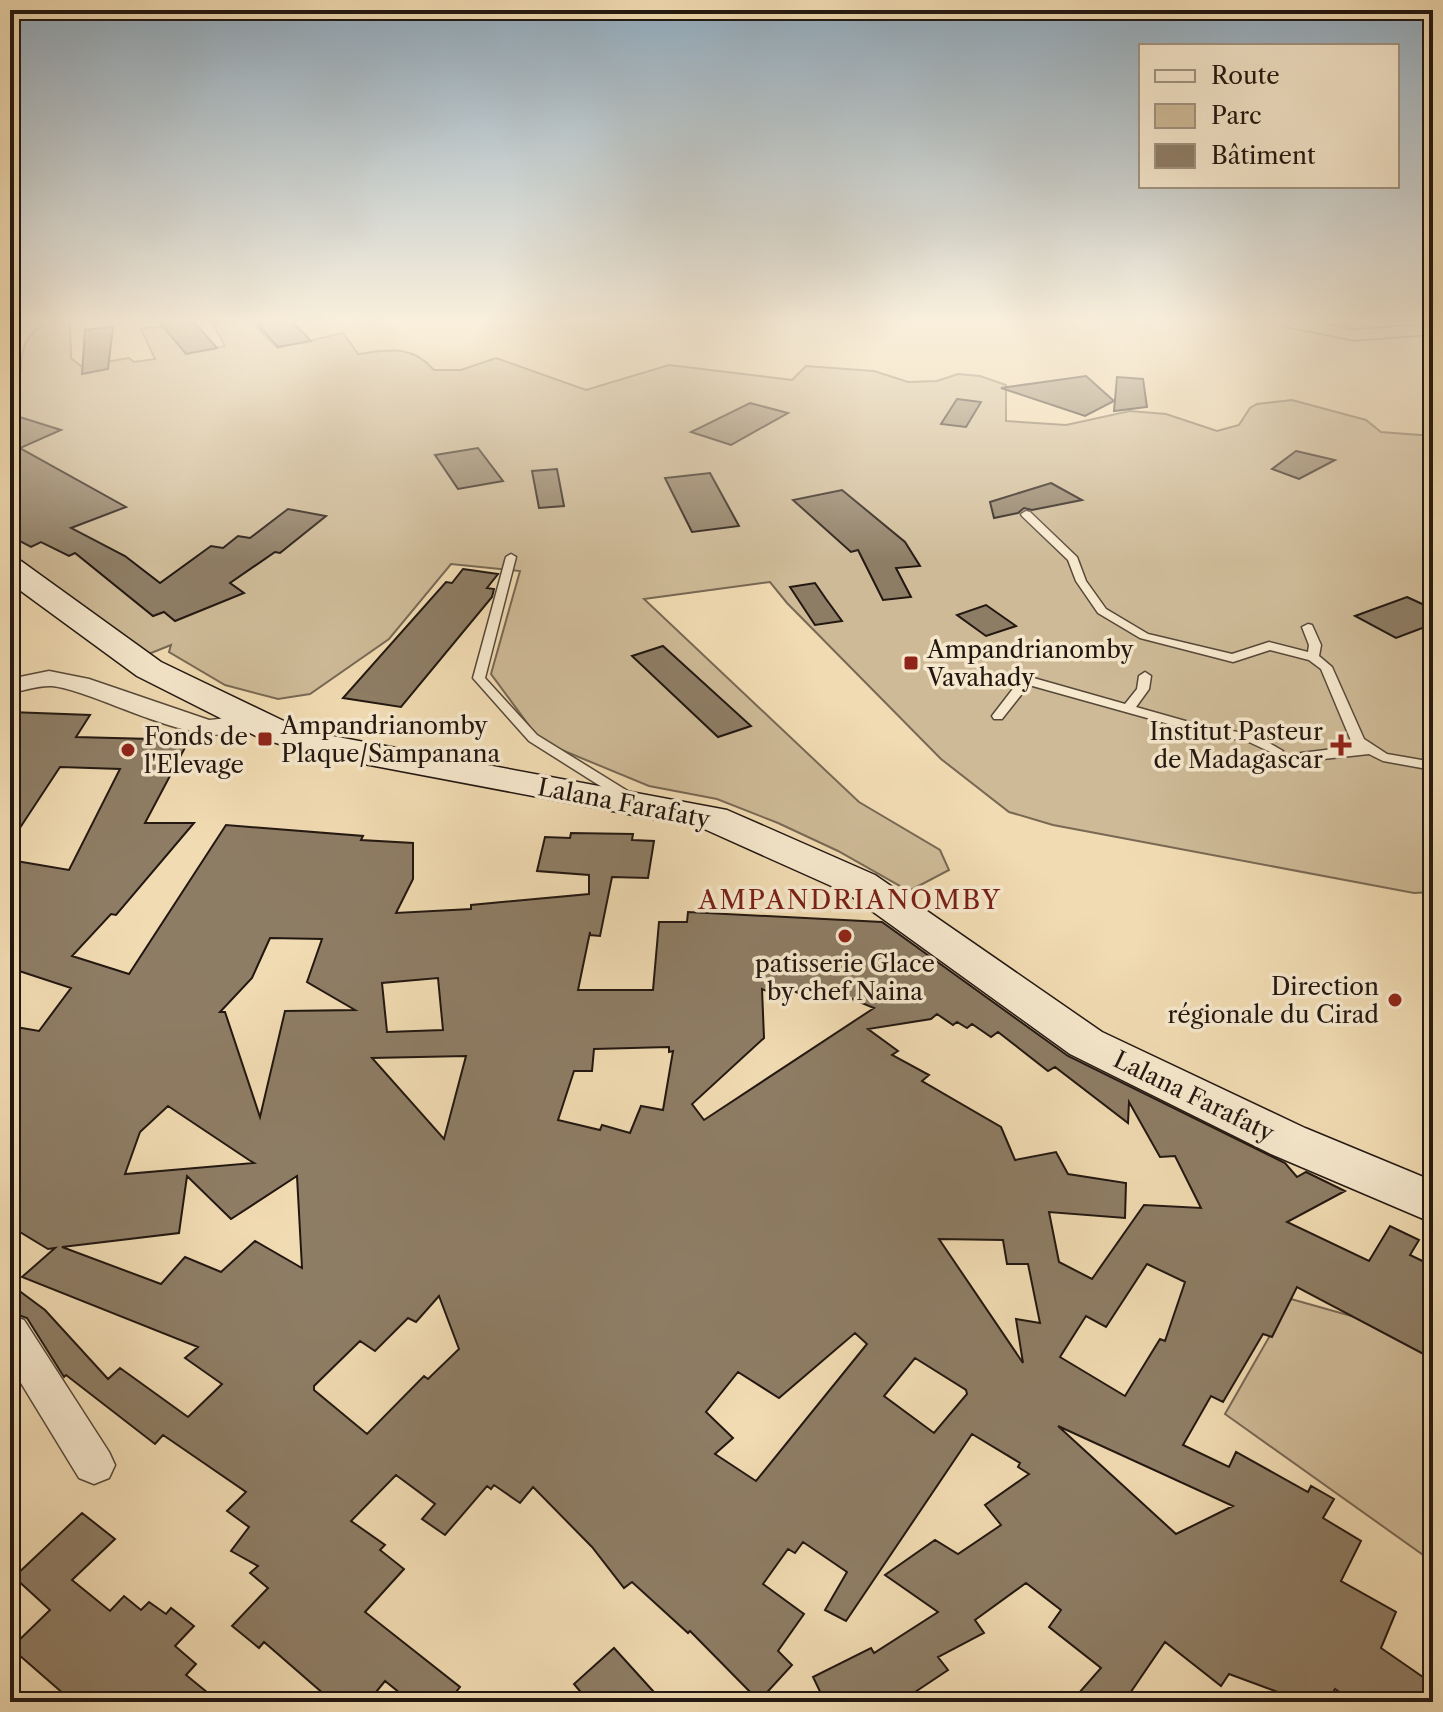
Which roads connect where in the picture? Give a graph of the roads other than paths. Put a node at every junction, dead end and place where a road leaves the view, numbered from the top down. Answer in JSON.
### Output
{"nodes":[{"id":1,"x":1026,"y":514,"type":"dead end"},
{"id":2,"x":511,"y":557,"type":"dead end"},
{"id":3,"x":10,"y":568,"type":"edge"},
{"id":4,"x":1308,"y":627,"type":"dead end"},
{"id":5,"x":1313,"y":657,"type":"junction"},
{"id":6,"x":1145,"y":676,"type":"dead end"},
{"id":7,"x":10,"y":686,"type":"edge"},
{"id":8,"x":1128,"y":709,"type":"junction"},
{"id":9,"x":998,"y":716,"type":"dead end"},
{"id":10,"x":247,"y":718,"type":"junction"},
{"id":11,"x":1362,"y":747,"type":"junction"},
{"id":12,"x":1277,"y":751,"type":"dead end"},
{"id":13,"x":1306,"y":756,"type":"dead end"},
{"id":14,"x":1433,"y":766,"type":"edge"},
{"id":15,"x":636,"y":803,"type":"junction"},
{"id":16,"x":1433,"y":1203,"type":"edge"},
{"id":17,"x":10,"y":1331,"type":"edge"},
{"id":18,"x":94,"y":1465,"type":"dead end"}],
"edges":[{"from":1,"to":5,"type":"lane"},
{"from":2,"to":15,"type":"lane"},
{"from":3,"to":10,"type":"main road","name":"Lalana Farafaty"},
{"from":4,"to":5,"type":"lane"},
{"from":5,"to":11,"type":"lane"},
{"from":6,"to":8,"type":"lane"},
{"from":7,"to":10,"type":"street"},
{"from":8,"to":9,"type":"lane"},
{"from":8,"to":12,"type":"lane"},
{"from":10,"to":15,"type":"main road","name":"Lalana Farafaty"},
{"from":11,"to":13,"type":"lane"},
{"from":11,"to":14,"type":"lane"},
{"from":15,"to":16,"type":"main road","name":"Lalana Farafaty"},
{"from":17,"to":18,"type":"street"}]}
